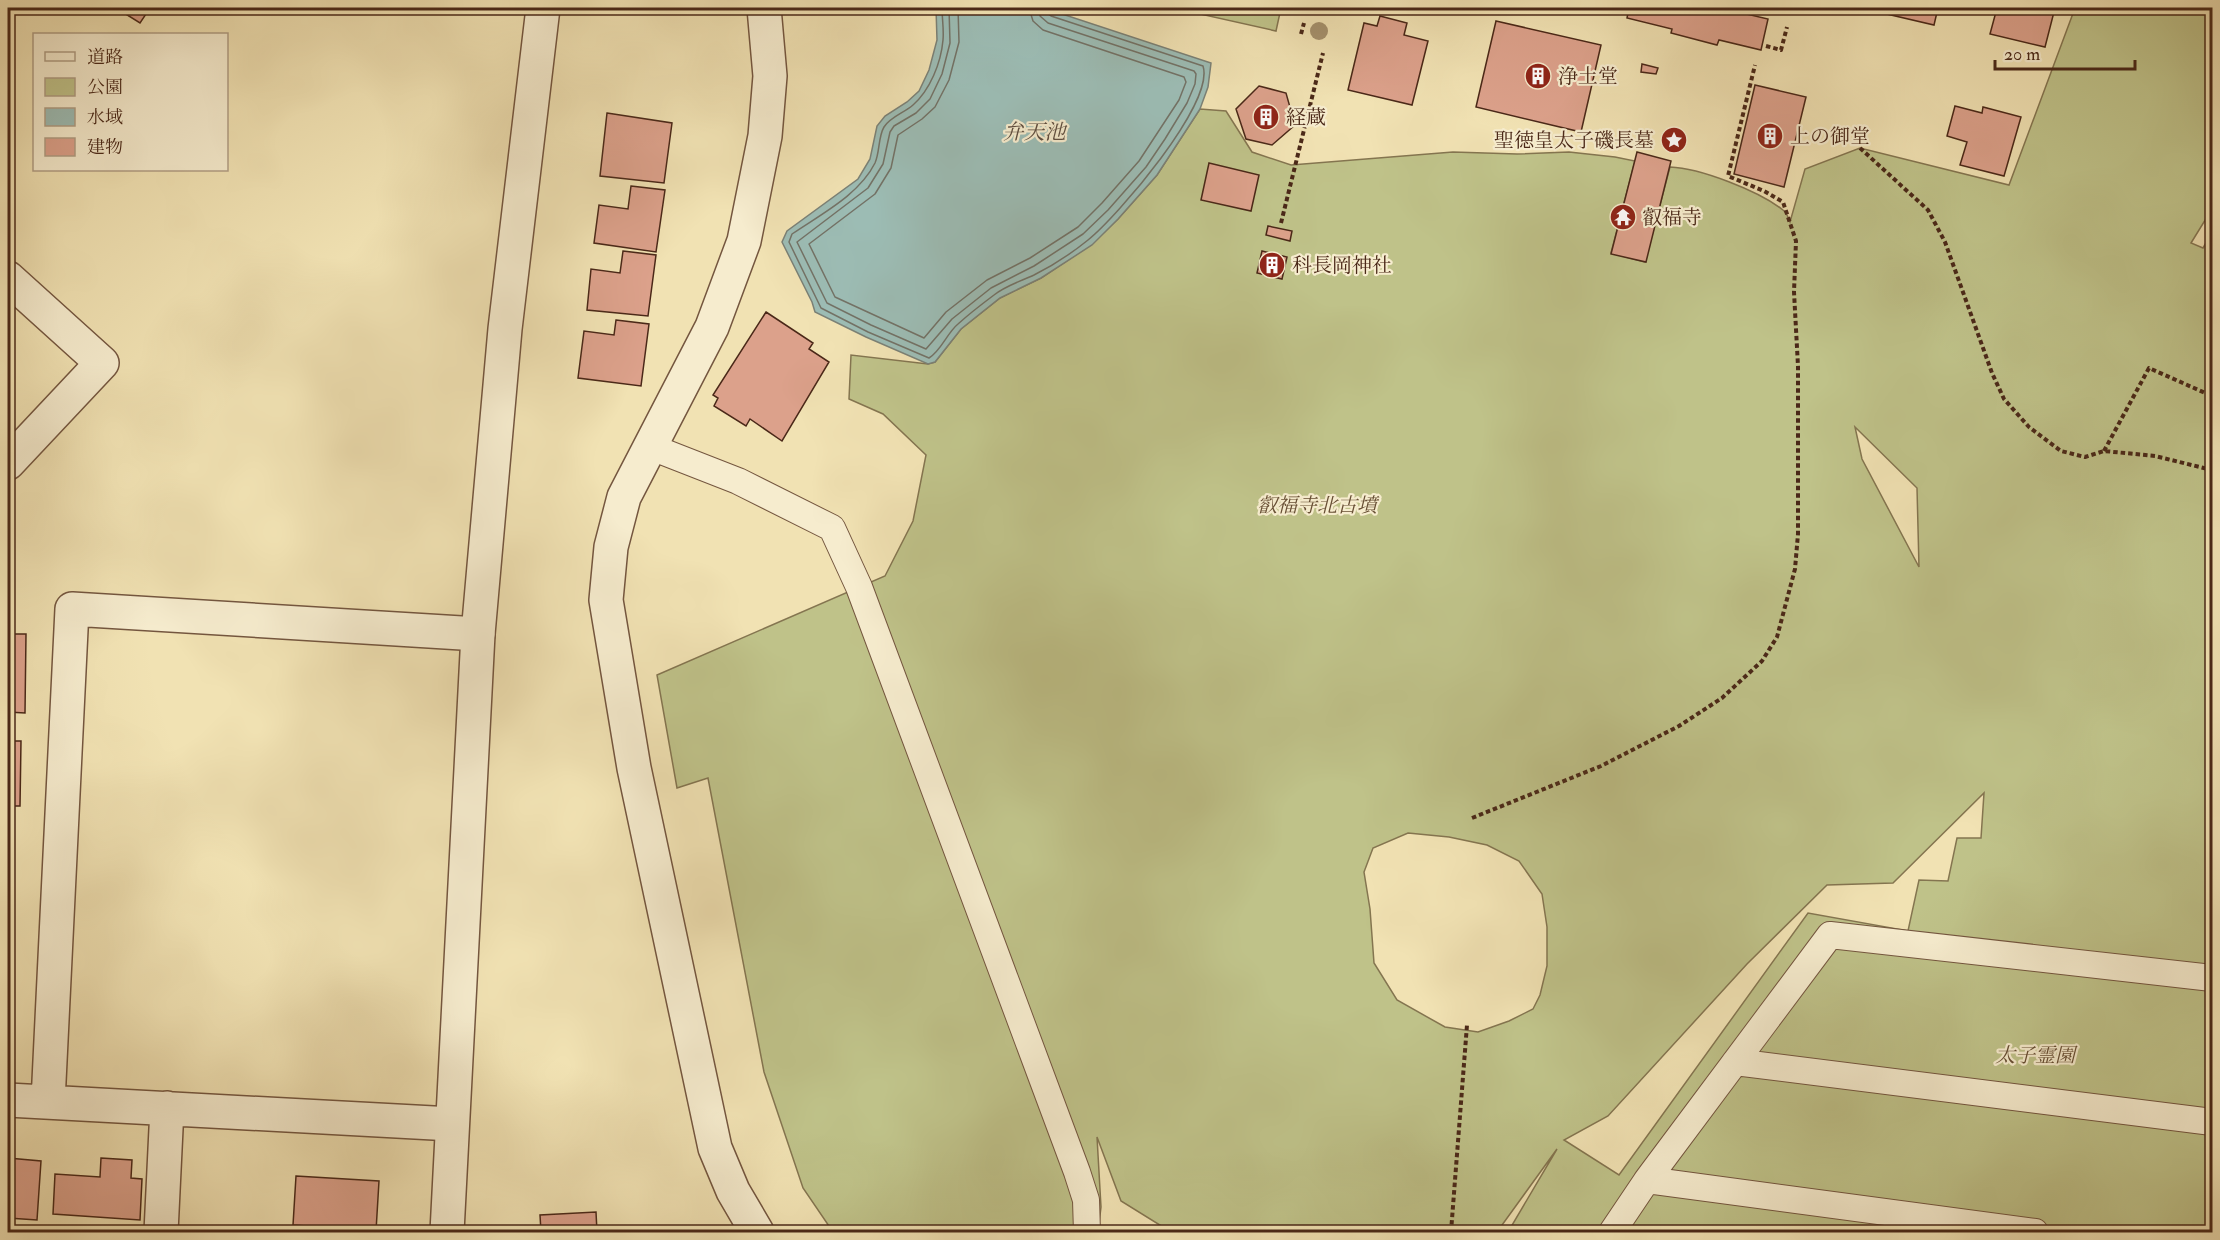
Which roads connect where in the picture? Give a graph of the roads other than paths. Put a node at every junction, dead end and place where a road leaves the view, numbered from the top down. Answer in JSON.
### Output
{"nodes":[{"id":1,"x":543,"y":8,"type":"edge"},
{"id":2,"x":764,"y":8,"type":"edge"},
{"id":3,"x":8,"y":278,"type":"edge"},
{"id":4,"x":651,"y":447,"type":"junction"},
{"id":5,"x":8,"y":463,"type":"edge"},
{"id":6,"x":478,"y":634,"type":"junction"},
{"id":7,"x":2212,"y":978,"type":"edge"},
{"id":8,"x":1735,"y":1062,"type":"junction"},
{"id":9,"x":8,"y":1100,"type":"edge"},
{"id":10,"x":48,"y":1102,"type":"junction"},
{"id":11,"x":167,"y":1108,"type":"junction"},
{"id":12,"x":2212,"y":1122,"type":"edge"},
{"id":13,"x":452,"y":1124,"type":"junction"},
{"id":14,"x":1647,"y":1180,"type":"junction"},
{"id":15,"x":161,"y":1233,"type":"edge"},
{"id":16,"x":447,"y":1233,"type":"edge"},
{"id":17,"x":757,"y":1233,"type":"edge"},
{"id":18,"x":1087,"y":1233,"type":"edge"},
{"id":19,"x":1612,"y":1233,"type":"edge"},
{"id":20,"x":2035,"y":1233,"type":"edge"}],
"edges":[{"from":1,"to":6,"type":"street"},
{"from":2,"to":4,"type":"street"},
{"from":3,"to":5,"type":"street"},
{"from":4,"to":17,"type":"street"},
{"from":4,"to":18,"type":"lane"},
{"from":6,"to":10,"type":"street"},
{"from":6,"to":13,"type":"street"},
{"from":7,"to":8,"type":"lane"},
{"from":8,"to":12,"type":"lane"},
{"from":8,"to":14,"type":"lane"},
{"from":9,"to":10,"type":"street"},
{"from":10,"to":11,"type":"street"},
{"from":11,"to":13,"type":"street"},
{"from":11,"to":15,"type":"street"},
{"from":13,"to":16,"type":"street"},
{"from":14,"to":19,"type":"lane"},
{"from":14,"to":20,"type":"lane"}]}
